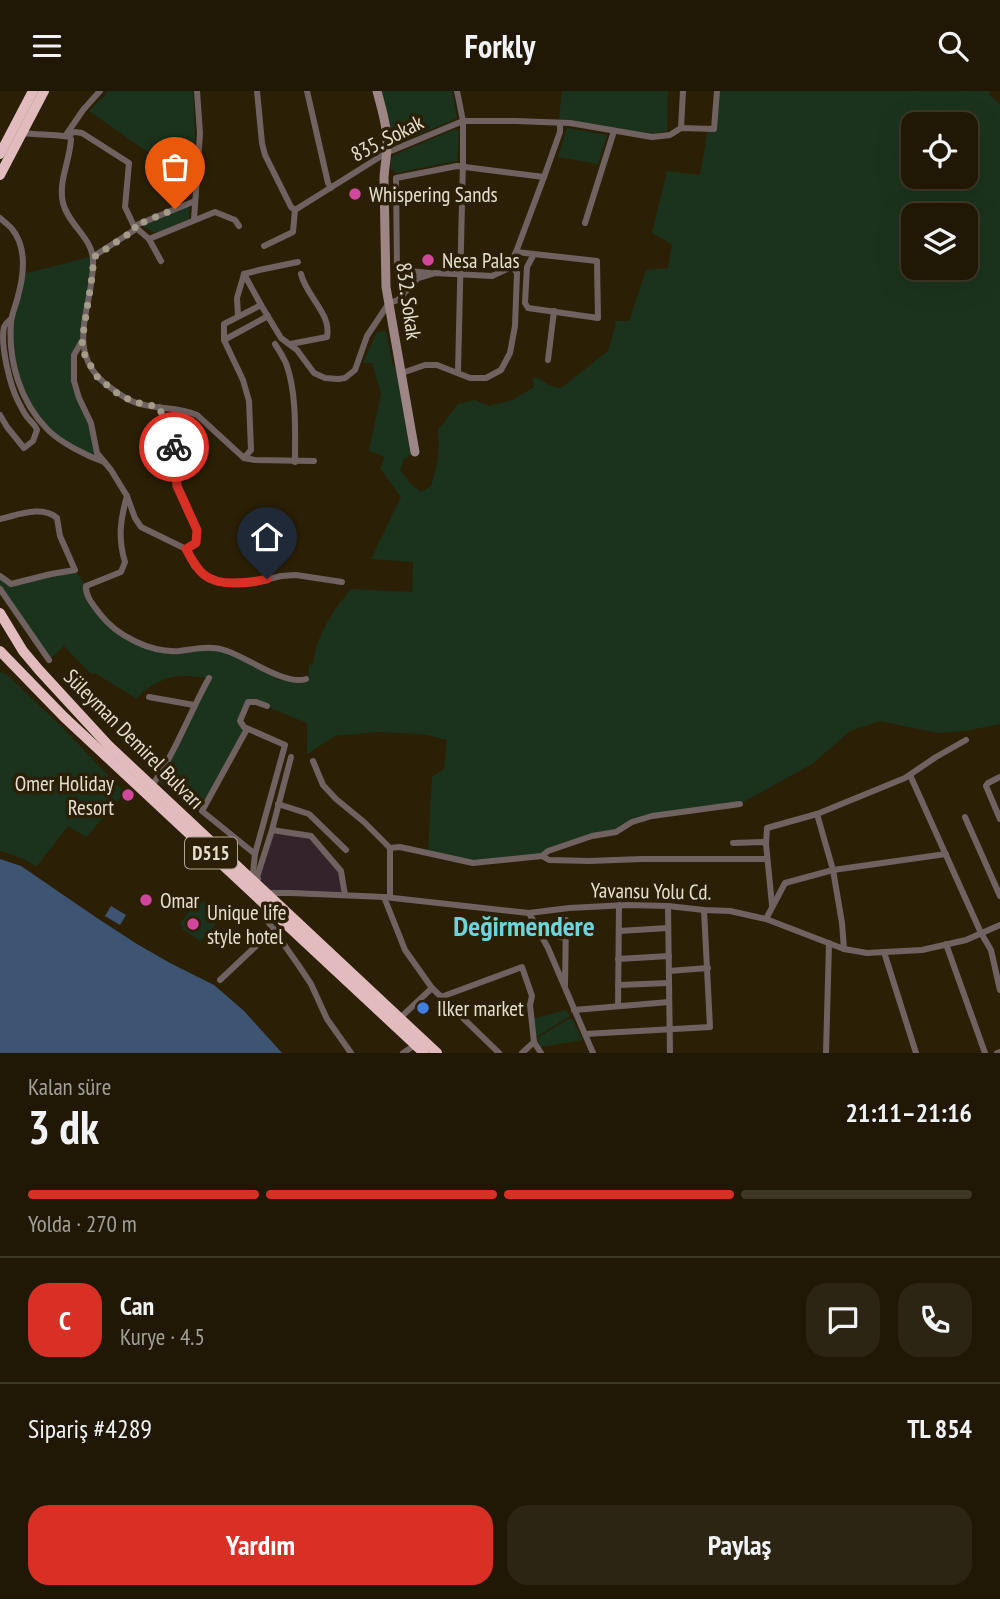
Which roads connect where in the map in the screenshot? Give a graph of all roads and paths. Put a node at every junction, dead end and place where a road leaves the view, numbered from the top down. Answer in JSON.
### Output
{"nodes":[{"id":1,"x":33,"y":91,"type":"edge"},
{"id":2,"x":44,"y":91,"type":"edge"},
{"id":3,"x":100,"y":91,"type":"edge"},
{"id":4,"x":197,"y":91,"type":"edge"},
{"id":5,"x":257,"y":91,"type":"edge"},
{"id":6,"x":307,"y":91,"type":"edge"},
{"id":7,"x":377,"y":91,"type":"edge"},
{"id":8,"x":457,"y":91,"type":"edge"},
{"id":9,"x":683,"y":91,"type":"edge"},
{"id":10,"x":717,"y":91,"type":"edge"},
{"id":11,"x":463,"y":121,"type":"junction"},
{"id":12,"x":561,"y":123,"type":"junction"},
{"id":13,"x":681,"y":128,"type":"junction"},
{"id":14,"x":614,"y":131,"type":"junction"},
{"id":15,"x":23,"y":133,"type":"junction"},
{"id":16,"x":66,"y":135,"type":"junction"},
{"id":17,"x":390,"y":149,"type":"junction"},
{"id":18,"x":0,"y":154,"type":"edge"},
{"id":19,"x":463,"y":167,"type":"junction"},
{"id":20,"x":0,"y":175,"type":"edge"},
{"id":21,"x":544,"y":177,"type":"junction"},
{"id":22,"x":331,"y":188,"type":"junction"},
{"id":23,"x":195,"y":201,"type":"junction"},
{"id":24,"x":295,"y":210,"type":"junction"},
{"id":25,"x":0,"y":218,"type":"edge"},
{"id":26,"x":194,"y":220,"type":"junction"},
{"id":27,"x":585,"y":223,"type":"dead end"},
{"id":28,"x":239,"y":226,"type":"dead end"},
{"id":29,"x":135,"y":228,"type":"junction"},
{"id":30,"x":149,"y":239,"type":"junction"},
{"id":31,"x":264,"y":246,"type":"dead end"},
{"id":32,"x":516,"y":252,"type":"junction"},
{"id":33,"x":534,"y":254,"type":"junction"},
{"id":34,"x":94,"y":257,"type":"junction"},
{"id":35,"x":161,"y":261,"type":"dead end"},
{"id":36,"x":298,"y":262,"type":"dead end"},
{"id":37,"x":510,"y":263,"type":"junction"},
{"id":38,"x":435,"y":273,"type":"junction"},
{"id":39,"x":244,"y":274,"type":"junction"},
{"id":40,"x":301,"y":274,"type":"dead end"},
{"id":41,"x":461,"y":275,"type":"junction"},
{"id":42,"x":389,"y":303,"type":"junction"},
{"id":43,"x":261,"y":305,"type":"junction"},
{"id":44,"x":554,"y":311,"type":"junction"},
{"id":45,"x":238,"y":316,"type":"junction"},
{"id":46,"x":268,"y":316,"type":"junction"},
{"id":47,"x":11,"y":319,"type":"junction"},
{"id":48,"x":224,"y":340,"type":"junction"},
{"id":49,"x":275,"y":344,"type":"dead end"},
{"id":50,"x":290,"y":344,"type":"junction"},
{"id":51,"x":80,"y":351,"type":"junction"},
{"id":52,"x":548,"y":360,"type":"dead end"},
{"id":53,"x":458,"y":372,"type":"junction"},
{"id":54,"x":402,"y":373,"type":"junction"},
{"id":55,"x":159,"y":407,"type":"junction"},
{"id":56,"x":0,"y":415,"type":"edge"},
{"id":57,"x":415,"y":452,"type":"dead end"},
{"id":58,"x":244,"y":458,"type":"junction"},
{"id":59,"x":295,"y":458,"type":"junction"},
{"id":60,"x":313,"y":461,"type":"dead end"},
{"id":61,"x":105,"y":463,"type":"junction"},
{"id":62,"x":127,"y":496,"type":"junction"},
{"id":63,"x":0,"y":519,"type":"edge"},
{"id":64,"x":186,"y":549,"type":"junction"},
{"id":65,"x":0,"y":576,"type":"edge"},
{"id":66,"x":342,"y":582,"type":"dead end"},
{"id":67,"x":0,"y":589,"type":"edge"},
{"id":68,"x":0,"y":614,"type":"edge"},
{"id":69,"x":0,"y":651,"type":"edge"},
{"id":70,"x":49,"y":660,"type":"dead end"},
{"id":71,"x":209,"y":678,"type":"dead end"},
{"id":72,"x":306,"y":679,"type":"dead end"},
{"id":73,"x":149,"y":697,"type":"dead end"},
{"id":74,"x":194,"y":705,"type":"junction"},
{"id":75,"x":267,"y":706,"type":"dead end"},
{"id":76,"x":247,"y":729,"type":"junction"},
{"id":77,"x":966,"y":740,"type":"dead end"},
{"id":78,"x":291,"y":758,"type":"dead end"},
{"id":79,"x":313,"y":761,"type":"dead end"},
{"id":80,"x":910,"y":775,"type":"junction"},
{"id":81,"x":1000,"y":777,"type":"edge"},
{"id":82,"x":151,"y":787,"type":"junction"},
{"id":83,"x":278,"y":804,"type":"junction"},
{"id":84,"x":740,"y":804,"type":"dead end"},
{"id":85,"x":817,"y":814,"type":"junction"},
{"id":86,"x":965,"y":817,"type":"dead end"},
{"id":87,"x":1000,"y":818,"type":"edge"},
{"id":88,"x":320,"y":824,"type":"junction"},
{"id":89,"x":272,"y":830,"type":"junction"},
{"id":90,"x":311,"y":836,"type":"junction"},
{"id":91,"x":733,"y":843,"type":"dead end"},
{"id":92,"x":766,"y":844,"type":"junction"},
{"id":93,"x":390,"y":848,"type":"junction"},
{"id":94,"x":346,"y":850,"type":"dead end"},
{"id":95,"x":256,"y":854,"type":"junction"},
{"id":96,"x":946,"y":854,"type":"junction"},
{"id":97,"x":542,"y":856,"type":"junction"},
{"id":98,"x":767,"y":859,"type":"junction"},
{"id":99,"x":833,"y":870,"type":"junction"},
{"id":100,"x":257,"y":877,"type":"junction"},
{"id":101,"x":270,"y":893,"type":"junction"},
{"id":102,"x":291,"y":893,"type":"junction"},
{"id":103,"x":345,"y":895,"type":"junction"},
{"id":104,"x":1000,"y":896,"type":"edge"},
{"id":105,"x":387,"y":897,"type":"junction"},
{"id":106,"x":619,"y":905,"type":"junction"},
{"id":107,"x":772,"y":905,"type":"junction"},
{"id":108,"x":668,"y":906,"type":"junction"},
{"id":109,"x":268,"y":908,"type":"junction"},
{"id":110,"x":704,"y":910,"type":"junction"},
{"id":111,"x":284,"y":911,"type":"junction"},
{"id":112,"x":529,"y":913,"type":"junction"},
{"id":113,"x":766,"y":919,"type":"junction"},
{"id":114,"x":566,"y":920,"type":"dead end"},
{"id":115,"x":1000,"y":925,"type":"edge"},
{"id":116,"x":668,"y":928,"type":"junction"},
{"id":117,"x":274,"y":929,"type":"junction"},
{"id":118,"x":538,"y":931,"type":"junction"},
{"id":119,"x":619,"y":931,"type":"junction"},
{"id":120,"x":981,"y":933,"type":"junction"},
{"id":121,"x":565,"y":938,"type":"junction"},
{"id":122,"x":829,"y":943,"type":"junction"},
{"id":123,"x":946,"y":944,"type":"junction"},
{"id":124,"x":844,"y":949,"type":"junction"},
{"id":125,"x":884,"y":952,"type":"junction"},
{"id":126,"x":669,"y":956,"type":"junction"},
{"id":127,"x":618,"y":959,"type":"junction"},
{"id":128,"x":708,"y":968,"type":"junction"},
{"id":129,"x":669,"y":971,"type":"junction"},
{"id":130,"x":220,"y":980,"type":"dead end"},
{"id":131,"x":669,"y":983,"type":"junction"},
{"id":132,"x":618,"y":985,"type":"junction"},
{"id":133,"x":565,"y":987,"type":"junction"},
{"id":134,"x":432,"y":988,"type":"junction"},
{"id":135,"x":1000,"y":990,"type":"edge"},
{"id":136,"x":441,"y":997,"type":"junction"},
{"id":137,"x":669,"y":1002,"type":"junction"},
{"id":138,"x":618,"y":1006,"type":"junction"},
{"id":139,"x":574,"y":1010,"type":"junction"},
{"id":140,"x":400,"y":1019,"type":"junction"},
{"id":141,"x":669,"y":1028,"type":"junction"},
{"id":142,"x":585,"y":1034,"type":"junction"},
{"id":143,"x":534,"y":1042,"type":"junction"},
{"id":144,"x":415,"y":1045,"type":"junction"},
{"id":145,"x":352,"y":1053,"type":"edge"},
{"id":146,"x":403,"y":1053,"type":"edge"},
{"id":147,"x":424,"y":1053,"type":"edge"},
{"id":148,"x":437,"y":1053,"type":"edge"},
{"id":149,"x":499,"y":1053,"type":"edge"},
{"id":150,"x":522,"y":1053,"type":"edge"},
{"id":151,"x":541,"y":1053,"type":"edge"},
{"id":152,"x":593,"y":1053,"type":"edge"},
{"id":153,"x":670,"y":1053,"type":"edge"},
{"id":154,"x":826,"y":1053,"type":"edge"},
{"id":155,"x":916,"y":1053,"type":"edge"},
{"id":156,"x":985,"y":1053,"type":"edge"}],
"edges":[{"from":1,"to":18,"type":"highway"},
{"from":2,"to":15,"type":"highway"},
{"from":3,"to":16,"type":"street"},
{"from":4,"to":23,"type":"street"},
{"from":5,"to":24,"type":"street"},
{"from":6,"to":22,"type":"street"},
{"from":7,"to":17,"type":"street","name":"832. Sokak"},
{"from":8,"to":11,"type":"street"},
{"from":9,"to":13,"type":"street"},
{"from":10,"to":13,"type":"street"},
{"from":11,"to":12,"type":"street","name":"835. Sokak"},
{"from":11,"to":17,"type":"street","name":"835. Sokak"},
{"from":11,"to":19,"type":"street"},
{"from":12,"to":14,"type":"street","name":"835. Sokak"},
{"from":12,"to":21,"type":"street"},
{"from":13,"to":14,"type":"street","name":"835. Sokak"},
{"from":14,"to":27,"type":"street"},
{"from":15,"to":16,"type":"street"},
{"from":15,"to":20,"type":"highway"},
{"from":16,"to":29,"type":"street"},
{"from":16,"to":34,"type":"street"},
{"from":17,"to":22,"type":"street","name":"835. Sokak"},
{"from":17,"to":42,"type":"street","name":"832. Sokak"},
{"from":19,"to":21,"type":"street"},
{"from":19,"to":38,"type":"street"},
{"from":19,"to":41,"type":"street"},
{"from":21,"to":32,"type":"street"},
{"from":22,"to":24,"type":"street","name":"835. Sokak"},
{"from":23,"to":26,"type":"street"},
{"from":23,"to":29,"type":"street"},
{"from":24,"to":31,"type":"street"},
{"from":25,"to":47,"type":"street"},
{"from":26,"to":28,"type":"street"},
{"from":26,"to":30,"type":"street"},
{"from":29,"to":30,"type":"street"},
{"from":29,"to":34,"type":"street"},
{"from":30,"to":35,"type":"street"},
{"from":32,"to":33,"type":"street"},
{"from":32,"to":37,"type":"street"},
{"from":33,"to":44,"type":"street"},
{"from":33,"to":44,"type":"street"},
{"from":34,"to":51,"type":"street"},
{"from":36,"to":39,"type":"street"},
{"from":37,"to":41,"type":"street"},
{"from":37,"to":53,"type":"street"},
{"from":38,"to":41,"type":"street"},
{"from":38,"to":42,"type":"street"},
{"from":39,"to":43,"type":"street"},
{"from":39,"to":45,"type":"street"},
{"from":40,"to":50,"type":"street"},
{"from":41,"to":53,"type":"street"},
{"from":42,"to":50,"type":"street"},
{"from":42,"to":54,"type":"street","name":"832. Sokak"},
{"from":43,"to":45,"type":"street"},
{"from":43,"to":46,"type":"street"},
{"from":44,"to":52,"type":"street"},
{"from":45,"to":48,"type":"street"},
{"from":46,"to":48,"type":"street"},
{"from":46,"to":50,"type":"street"},
{"from":47,"to":56,"type":"street"},
{"from":47,"to":61,"type":"street"},
{"from":48,"to":58,"type":"street"},
{"from":49,"to":59,"type":"street"},
{"from":51,"to":55,"type":"street"},
{"from":51,"to":61,"type":"street"},
{"from":53,"to":54,"type":"street"},
{"from":54,"to":57,"type":"street","name":"832. Sokak"},
{"from":55,"to":58,"type":"street"},
{"from":55,"to":64,"type":"street"},
{"from":58,"to":59,"type":"street"},
{"from":59,"to":60,"type":"street"},
{"from":61,"to":62,"type":"street"},
{"from":62,"to":64,"type":"street"},
{"from":62,"to":72,"type":"street"},
{"from":63,"to":65,"type":"street"},
{"from":64,"to":66,"type":"street"},
{"from":67,"to":70,"type":"street"},
{"from":68,"to":82,"type":"highway","name":"Süleyman Demirel Bulvarı","number":"D515"},
{"from":69,"to":109,"type":"highway","name":"Süleyman Demirel Bulvarı","number":"D515"},
{"from":71,"to":74,"type":"street"},
{"from":73,"to":74,"type":"street"},
{"from":74,"to":82,"type":"street"},
{"from":75,"to":76,"type":"street"},
{"from":76,"to":95,"type":"street"},
{"from":76,"to":95,"type":"street"},
{"from":77,"to":80,"type":"street"},
{"from":78,"to":83,"type":"street"},
{"from":79,"to":93,"type":"street"},
{"from":80,"to":85,"type":"street"},
{"from":80,"to":96,"type":"street"},
{"from":81,"to":87,"type":"street"},
{"from":82,"to":101,"type":"highway","name":"Süleyman Demirel Bulvarı","number":"D515"},
{"from":83,"to":88,"type":"street"},
{"from":83,"to":89,"type":"street"},
{"from":84,"to":97,"type":"street"},
{"from":85,"to":92,"type":"street"},
{"from":85,"to":99,"type":"street"},
{"from":86,"to":104,"type":"street"},
{"from":88,"to":90,"type":"street"},
{"from":88,"to":94,"type":"street"},
{"from":89,"to":90,"type":"street"},
{"from":89,"to":100,"type":"street"},
{"from":90,"to":103,"type":"street"},
{"from":91,"to":92,"type":"street"},
{"from":92,"to":98,"type":"street"},
{"from":93,"to":97,"type":"street"},
{"from":93,"to":105,"type":"street"},
{"from":95,"to":100,"type":"street"},
{"from":96,"to":99,"type":"street"},
{"from":96,"to":120,"type":"street"},
{"from":97,"to":98,"type":"street"},
{"from":98,"to":107,"type":"street"},
{"from":99,"to":107,"type":"street"},
{"from":99,"to":124,"type":"street"},
{"from":100,"to":101,"type":"street"},
{"from":101,"to":102,"type":"street","name":"Yavansu Yolu Cd."},
{"from":101,"to":111,"type":"highway","name":"Süleyman Demirel Bulvarı","number":"D515"},
{"from":102,"to":103,"type":"street","name":"Yavansu Yolu Cd."},
{"from":102,"to":111,"type":"street"},
{"from":103,"to":105,"type":"street","name":"Yavansu Yolu Cd."},
{"from":105,"to":112,"type":"street","name":"Yavansu Yolu Cd."},
{"from":105,"to":134,"type":"street"},
{"from":106,"to":108,"type":"street","name":"Yavansu Yolu Cd."},
{"from":106,"to":112,"type":"street","name":"Yavansu Yolu Cd."},
{"from":106,"to":119,"type":"street"},
{"from":107,"to":113,"type":"street"},
{"from":108,"to":110,"type":"street","name":"Yavansu Yolu Cd."},
{"from":108,"to":116,"type":"street"},
{"from":109,"to":117,"type":"street"},
{"from":109,"to":144,"type":"highway","name":"Süleyman Demirel Bulvarı","number":"D515"},
{"from":110,"to":113,"type":"street","name":"Yavansu Yolu Cd."},
{"from":110,"to":128,"type":"street"},
{"from":111,"to":140,"type":"highway","name":"Süleyman Demirel Bulvarı","number":"D515"},
{"from":112,"to":118,"type":"street"},
{"from":113,"to":122,"type":"street","name":"Yavansu Yolu Cd."},
{"from":114,"to":121,"type":"street"},
{"from":115,"to":120,"type":"street","name":"Yavansu Yolu Cd."},
{"from":116,"to":119,"type":"street"},
{"from":116,"to":126,"type":"street"},
{"from":117,"to":130,"type":"street"},
{"from":117,"to":145,"type":"street"},
{"from":118,"to":121,"type":"street"},
{"from":118,"to":133,"type":"street"},
{"from":119,"to":127,"type":"street"},
{"from":120,"to":123,"type":"street","name":"Yavansu Yolu Cd."},
{"from":120,"to":135,"type":"street"},
{"from":121,"to":133,"type":"street"},
{"from":122,"to":124,"type":"street","name":"Yavansu Yolu Cd."},
{"from":122,"to":154,"type":"street"},
{"from":123,"to":125,"type":"street","name":"Yavansu Yolu Cd."},
{"from":123,"to":156,"type":"street"},
{"from":124,"to":125,"type":"street","name":"Yavansu Yolu Cd."},
{"from":125,"to":155,"type":"street"},
{"from":126,"to":127,"type":"street"},
{"from":126,"to":129,"type":"street"},
{"from":127,"to":132,"type":"street"},
{"from":128,"to":129,"type":"street"},
{"from":128,"to":141,"type":"street"},
{"from":129,"to":131,"type":"street"},
{"from":131,"to":132,"type":"street"},
{"from":131,"to":137,"type":"street"},
{"from":132,"to":138,"type":"street"},
{"from":133,"to":139,"type":"street"},
{"from":134,"to":136,"type":"street"},
{"from":134,"to":140,"type":"street"},
{"from":136,"to":143,"type":"street"},
{"from":136,"to":149,"type":"street"},
{"from":137,"to":138,"type":"street"},
{"from":137,"to":141,"type":"street"},
{"from":138,"to":139,"type":"street"},
{"from":139,"to":142,"type":"street"},
{"from":140,"to":148,"type":"highway","name":"Süleyman Demirel Bulvarı","number":"D515"},
{"from":141,"to":142,"type":"street"},
{"from":141,"to":153,"type":"street"},
{"from":142,"to":152,"type":"street"},
{"from":143,"to":150,"type":"street"},
{"from":143,"to":151,"type":"street"},
{"from":144,"to":146,"type":"street"},
{"from":144,"to":147,"type":"highway","name":"Süleyman Demirel Bulvarı","number":"D515"}]}
